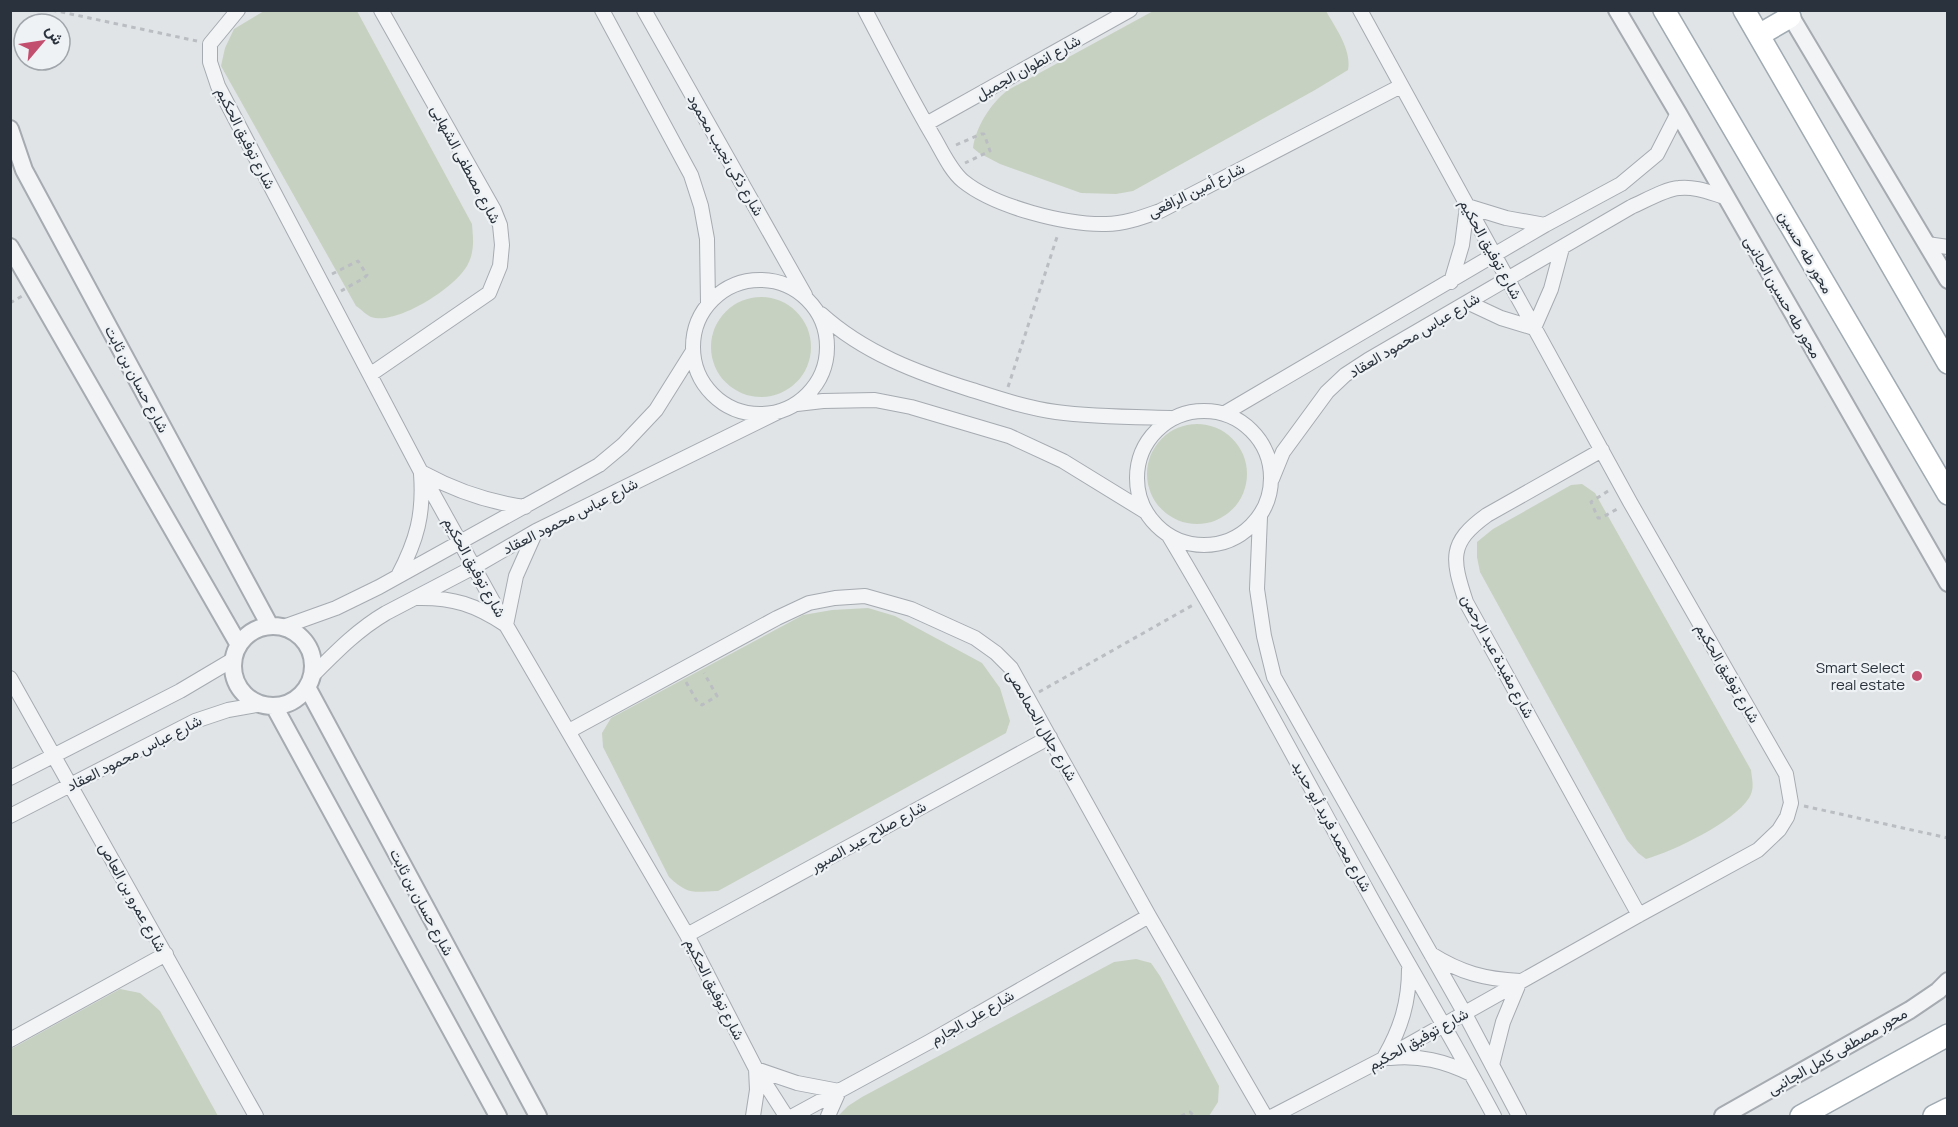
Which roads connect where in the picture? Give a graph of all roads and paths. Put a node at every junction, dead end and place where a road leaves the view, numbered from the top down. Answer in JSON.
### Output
{"nodes":[{"id":1,"x":52,"y":10,"type":"edge"},
{"id":2,"x":238,"y":10,"type":"edge"},
{"id":3,"x":381,"y":10,"type":"edge"},
{"id":4,"x":602,"y":10,"type":"edge"},
{"id":5,"x":644,"y":10,"type":"edge"},
{"id":6,"x":865,"y":10,"type":"edge"},
{"id":7,"x":1130,"y":10,"type":"edge"},
{"id":8,"x":1360,"y":10,"type":"edge"},
{"id":9,"x":1617,"y":10,"type":"edge"},
{"id":10,"x":1664,"y":10,"type":"edge"},
{"id":11,"x":1744,"y":10,"type":"edge"},
{"id":12,"x":1789,"y":14,"type":"edge"},
{"id":13,"x":1759,"y":35,"type":"junction"},
{"id":14,"x":210,"y":44,"type":"junction"},
{"id":15,"x":1401,"y":86,"type":"junction"},
{"id":16,"x":1678,"y":113,"type":"junction"},
{"id":17,"x":926,"y":124,"type":"junction"},
{"id":18,"x":10,"y":129,"type":"edge"},
{"id":19,"x":942,"y":152,"type":"junction"},
{"id":20,"x":952,"y":168,"type":"junction"},
{"id":21,"x":1725,"y":197,"type":"junction"},
{"id":22,"x":1467,"y":206,"type":"junction"},
{"id":23,"x":1063,"y":220,"type":"junction"},
{"id":24,"x":1545,"y":225,"type":"junction"},
{"id":25,"x":1928,"y":244,"type":"junction"},
{"id":26,"x":10,"y":247,"type":"edge"},
{"id":27,"x":1947,"y":247,"type":"edge"},
{"id":28,"x":1562,"y":248,"type":"junction"},
{"id":29,"x":1496,"y":255,"type":"junction"},
{"id":30,"x":1508,"y":279,"type":"junction"},
{"id":31,"x":1947,"y":280,"type":"edge"},
{"id":32,"x":320,"y":281,"type":"junction"},
{"id":33,"x":1451,"y":282,"type":"junction"},
{"id":34,"x":329,"y":298,"type":"junction"},
{"id":35,"x":808,"y":299,"type":"junction"},
{"id":36,"x":708,"y":303,"type":"junction"},
{"id":37,"x":1469,"y":303,"type":"junction"},
{"id":38,"x":817,"y":310,"type":"junction"},
{"id":39,"x":1534,"y":328,"type":"junction"},
{"id":40,"x":693,"y":351,"type":"junction"},
{"id":41,"x":1947,"y":363,"type":"edge"},
{"id":42,"x":371,"y":374,"type":"junction"},
{"id":43,"x":1004,"y":401,"type":"junction"},
{"id":44,"x":795,"y":404,"type":"junction"},
{"id":45,"x":780,"y":411,"type":"junction"},
{"id":46,"x":1225,"y":413,"type":"junction"},
{"id":47,"x":1171,"y":418,"type":"junction"},
{"id":48,"x":1602,"y":450,"type":"junction"},
{"id":49,"x":421,"y":472,"type":"junction"},
{"id":50,"x":1272,"y":479,"type":"junction"},
{"id":51,"x":1621,"y":485,"type":"junction"},
{"id":52,"x":1947,"y":494,"type":"edge"},
{"id":53,"x":1630,"y":502,"type":"junction"},
{"id":54,"x":525,"y":507,"type":"junction"},
{"id":55,"x":1146,"y":513,"type":"junction"},
{"id":56,"x":1260,"y":517,"type":"junction"},
{"id":57,"x":536,"y":531,"type":"junction"},
{"id":58,"x":1168,"y":536,"type":"junction"},
{"id":59,"x":462,"y":542,"type":"junction"},
{"id":60,"x":474,"y":567,"type":"junction"},
{"id":61,"x":398,"y":576,"type":"junction"},
{"id":62,"x":1947,"y":583,"type":"edge"},
{"id":63,"x":1206,"y":598,"type":"junction"},
{"id":64,"x":412,"y":599,"type":"junction"},
{"id":65,"x":507,"y":625,"type":"junction"},
{"id":66,"x":277,"y":627,"type":"junction"},
{"id":67,"x":236,"y":652,"type":"junction"},
{"id":68,"x":697,"y":661,"type":"junction"},
{"id":69,"x":680,"y":670,"type":"junction"},
{"id":70,"x":10,"y":678,"type":"edge"},
{"id":71,"x":309,"y":682,"type":"junction"},
{"id":72,"x":1027,"y":698,"type":"junction"},
{"id":73,"x":268,"y":705,"type":"junction"},
{"id":74,"x":569,"y":731,"type":"junction"},
{"id":75,"x":1050,"y":737,"type":"junction"},
{"id":76,"x":54,"y":756,"type":"junction"},
{"id":77,"x":10,"y":778,"type":"edge"},
{"id":78,"x":71,"y":786,"type":"junction"},
{"id":79,"x":1791,"y":803,"type":"junction"},
{"id":80,"x":10,"y":816,"type":"edge"},
{"id":81,"x":1947,"y":838,"type":"edge"},
{"id":82,"x":1639,"y":915,"type":"junction"},
{"id":83,"x":1149,"y":916,"type":"junction"},
{"id":84,"x":687,"y":935,"type":"junction"},
{"id":85,"x":166,"y":954,"type":"junction"},
{"id":86,"x":1430,"y":954,"type":"junction"},
{"id":87,"x":1409,"y":967,"type":"junction"},
{"id":88,"x":1520,"y":981,"type":"junction"},
{"id":89,"x":1947,"y":981,"type":"edge"},
{"id":90,"x":1465,"y":1014,"type":"junction"},
{"id":91,"x":1443,"y":1026,"type":"junction"},
{"id":92,"x":1947,"y":1035,"type":"edge"},
{"id":93,"x":10,"y":1040,"type":"edge"},
{"id":94,"x":1384,"y":1058,"type":"junction"},
{"id":95,"x":1492,"y":1065,"type":"junction"},
{"id":96,"x":756,"y":1069,"type":"junction"},
{"id":97,"x":1471,"y":1074,"type":"junction"},
{"id":98,"x":839,"y":1091,"type":"junction"},
{"id":99,"x":1947,"y":1109,"type":"edge"},
{"id":100,"x":255,"y":1116,"type":"edge"},
{"id":101,"x":498,"y":1116,"type":"edge"},
{"id":102,"x":538,"y":1116,"type":"edge"},
{"id":103,"x":753,"y":1116,"type":"edge"},
{"id":104,"x":786,"y":1116,"type":"edge"},
{"id":105,"x":793,"y":1116,"type":"edge"},
{"id":106,"x":828,"y":1116,"type":"edge"},
{"id":107,"x":1181,"y":1116,"type":"edge"},
{"id":108,"x":1194,"y":1116,"type":"edge"},
{"id":109,"x":1265,"y":1116,"type":"edge"},
{"id":110,"x":1273,"y":1116,"type":"edge"},
{"id":111,"x":1494,"y":1116,"type":"edge"},
{"id":112,"x":1519,"y":1116,"type":"edge"},
{"id":113,"x":1723,"y":1116,"type":"edge"},
{"id":114,"x":1801,"y":1116,"type":"edge"},
{"id":115,"x":1934,"y":1116,"type":"edge"}],
"edges":[{"from":1,"to":14,"type":"path"},
{"from":2,"to":14,"type":"street"},
{"from":3,"to":42,"type":"street","name":"شارع مصطفى الشهابى"},
{"from":4,"to":36,"type":"street"},
{"from":5,"to":35,"type":"street","name":"شارع ذكى نجيب محمود"},
{"from":6,"to":17,"type":"street","name":"شارع أمين الرافعى"},
{"from":7,"to":17,"type":"street","name":"شارع انطوان الجميل"},
{"from":8,"to":15,"type":"street","name":"شارع توفيق الحكيم"},
{"from":9,"to":16,"type":"street","name":"محور طه حسين الجانبى"},
{"from":10,"to":52,"type":"main road","name":"محور طه حسين"},
{"from":11,"to":13,"type":"main road"},
{"from":12,"to":13,"type":"main road"},
{"from":12,"to":25,"type":"street"},
{"from":13,"to":41,"type":"main road"},
{"from":14,"to":32,"type":"street","name":"شارع توفيق الحكيم"},
{"from":15,"to":22,"type":"street","name":"شارع توفيق الحكيم"},
{"from":15,"to":23,"type":"street","name":"شارع أمين الرافعى"},
{"from":16,"to":21,"type":"street","name":"محور طه حسين الجانبى"},
{"from":16,"to":24,"type":"street","name":"شارع عباس محمود العقاد"},
{"from":17,"to":19,"type":"street","name":"شارع أمين الرافعى"},
{"from":18,"to":66,"type":"street","name":"شارع حسان بن ثابت"},
{"from":19,"to":20,"type":"street","name":"شارع أمين الرافعى"},
{"from":19,"to":20,"type":"path"},
{"from":20,"to":23,"type":"street","name":"شارع أمين الرافعى"},
{"from":21,"to":28,"type":"street","name":"شارع عباس محمود العقاد"},
{"from":21,"to":62,"type":"street","name":"محور طه حسين الجانبى"},
{"from":22,"to":24,"type":"street"},
{"from":22,"to":29,"type":"street","name":"شارع توفيق الحكيم"},
{"from":22,"to":33,"type":"street"},
{"from":23,"to":43,"type":"path"},
{"from":24,"to":29,"type":"street","name":"شارع عباس محمود العقاد"},
{"from":25,"to":27,"type":"street"},
{"from":25,"to":31,"type":"street"},
{"from":26,"to":67,"type":"street"},
{"from":28,"to":30,"type":"street","name":"شارع عباس محمود العقاد"},
{"from":28,"to":39,"type":"street"},
{"from":29,"to":30,"type":"street","name":"شارع توفيق الحكيم"},
{"from":29,"to":33,"type":"street","name":"شارع عباس محمود العقاد"},
{"from":30,"to":37,"type":"street","name":"شارع عباس محمود العقاد"},
{"from":30,"to":39,"type":"street","name":"شارع توفيق الحكيم"},
{"from":32,"to":34,"type":"street","name":"شارع توفيق الحكيم"},
{"from":32,"to":34,"type":"path"},
{"from":33,"to":46,"type":"street","name":"شارع عباس محمود العقاد"},
{"from":34,"to":42,"type":"street","name":"شارع توفيق الحكيم"},
{"from":35,"to":36,"type":"street"},
{"from":35,"to":38,"type":"street"},
{"from":36,"to":40,"type":"street"},
{"from":37,"to":39,"type":"street"},
{"from":37,"to":50,"type":"street","name":"شارع عباس محمود العقاد"},
{"from":38,"to":43,"type":"street"},
{"from":38,"to":44,"type":"street"},
{"from":39,"to":48,"type":"street","name":"شارع توفيق الحكيم"},
{"from":40,"to":45,"type":"street"},
{"from":40,"to":54,"type":"street","name":"شارع عباس محمود العقاد"},
{"from":42,"to":49,"type":"street","name":"شارع توفيق الحكيم"},
{"from":43,"to":47,"type":"street"},
{"from":44,"to":45,"type":"street"},
{"from":44,"to":55,"type":"street"},
{"from":45,"to":57,"type":"street","name":"شارع عباس محمود العقاد"},
{"from":46,"to":47,"type":"street"},
{"from":46,"to":50,"type":"street"},
{"from":47,"to":55,"type":"street"},
{"from":48,"to":51,"type":"street","name":"شارع توفيق الحكيم"},
{"from":48,"to":82,"type":"street","name":"شارع مفيدة عبد الرحمن"},
{"from":49,"to":54,"type":"street"},
{"from":49,"to":59,"type":"street","name":"شارع توفيق الحكيم"},
{"from":49,"to":61,"type":"street"},
{"from":50,"to":56,"type":"street"},
{"from":51,"to":53,"type":"street","name":"شارع توفيق الحكيم"},
{"from":51,"to":53,"type":"path"},
{"from":53,"to":79,"type":"street","name":"شارع توفيق الحكيم"},
{"from":54,"to":59,"type":"street","name":"شارع عباس محمود العقاد"},
{"from":55,"to":58,"type":"street"},
{"from":56,"to":58,"type":"street"},
{"from":56,"to":86,"type":"street","name":"شارع محمد فريد أبو حديد"},
{"from":57,"to":60,"type":"street","name":"شارع عباس محمود العقاد"},
{"from":57,"to":65,"type":"street"},
{"from":58,"to":63,"type":"street","name":"شارع محمد فريد أبو حديد"},
{"from":59,"to":60,"type":"street","name":"شارع توفيق الحكيم"},
{"from":59,"to":61,"type":"street","name":"شارع عباس محمود العقاد"},
{"from":60,"to":64,"type":"street","name":"شارع عباس محمود العقاد"},
{"from":60,"to":65,"type":"street","name":"شارع توفيق الحكيم"},
{"from":61,"to":66,"type":"street","name":"شارع عباس محمود العقاد"},
{"from":63,"to":72,"type":"path"},
{"from":63,"to":87,"type":"street","name":"شارع محمد فريد أبو حديد"},
{"from":64,"to":65,"type":"street"},
{"from":64,"to":71,"type":"street","name":"شارع عباس محمود العقاد"},
{"from":65,"to":74,"type":"street","name":"شارع توفيق الحكيم"},
{"from":66,"to":67,"type":"street"},
{"from":66,"to":71,"type":"street"},
{"from":67,"to":73,"type":"street"},
{"from":67,"to":76,"type":"street"},
{"from":68,"to":69,"type":"street","name":"شارع جلال الحمامصى"},
{"from":68,"to":69,"type":"path"},
{"from":68,"to":72,"type":"street","name":"شارع جلال الحمامصى"},
{"from":69,"to":74,"type":"street","name":"شارع جلال الحمامصى"},
{"from":70,"to":76,"type":"street","name":"شارع عمرو بن العاص"},
{"from":71,"to":73,"type":"street"},
{"from":71,"to":102,"type":"street","name":"شارع حسان بن ثابت"},
{"from":72,"to":75,"type":"street","name":"شارع جلال الحمامصى"},
{"from":73,"to":78,"type":"street","name":"شارع عباس محمود العقاد"},
{"from":73,"to":101,"type":"street"},
{"from":74,"to":84,"type":"street","name":"شارع توفيق الحكيم"},
{"from":75,"to":83,"type":"street","name":"شارع جلال الحمامصى"},
{"from":75,"to":84,"type":"street","name":"شارع صلاح عبد الصبور"},
{"from":76,"to":77,"type":"street"},
{"from":76,"to":78,"type":"street","name":"شارع عمرو بن العاص"},
{"from":78,"to":80,"type":"street","name":"شارع عباس محمود العقاد"},
{"from":78,"to":85,"type":"street","name":"شارع عمرو بن العاص"},
{"from":79,"to":81,"type":"path"},
{"from":79,"to":82,"type":"street","name":"شارع توفيق الحكيم"},
{"from":82,"to":88,"type":"street","name":"شارع توفيق الحكيم"},
{"from":83,"to":98,"type":"street","name":"شارع على الجارم"},
{"from":83,"to":109,"type":"street","name":"شارع جلال الحمامصى"},
{"from":84,"to":96,"type":"street","name":"شارع توفيق الحكيم"},
{"from":85,"to":93,"type":"street"},
{"from":85,"to":100,"type":"street","name":"شارع عمرو بن العاص"},
{"from":86,"to":88,"type":"street"},
{"from":86,"to":90,"type":"street","name":"شارع محمد فريد أبو حديد"},
{"from":87,"to":91,"type":"street","name":"شارع محمد فريد أبو حديد"},
{"from":87,"to":94,"type":"street"},
{"from":88,"to":90,"type":"street","name":"شارع توفيق الحكيم"},
{"from":88,"to":95,"type":"street"},
{"from":89,"to":113,"type":"street","name":"محور مصطفى كامل الجانبى"},
{"from":90,"to":91,"type":"street","name":"شارع توفيق الحكيم"},
{"from":90,"to":95,"type":"street","name":"شارع محمد فريد أبو حديد"},
{"from":91,"to":94,"type":"street","name":"شارع توفيق الحكيم"},
{"from":91,"to":97,"type":"street","name":"شارع محمد فريد أبو حديد"},
{"from":92,"to":114,"type":"main road"},
{"from":94,"to":97,"type":"street"},
{"from":94,"to":110,"type":"street","name":"شارع توفيق الحكيم"},
{"from":95,"to":112,"type":"street","name":"شارع محمد فريد أبو حديد"},
{"from":96,"to":98,"type":"street"},
{"from":96,"to":103,"type":"street"},
{"from":96,"to":104,"type":"street","name":"شارع توفيق الحكيم"},
{"from":97,"to":111,"type":"street","name":"شارع محمد فريد أبو حديد"},
{"from":98,"to":105,"type":"street","name":"شارع على الجارم"},
{"from":98,"to":106,"type":"street"},
{"from":99,"to":115,"type":"main road"},
{"from":107,"to":108,"type":"path"}]}
